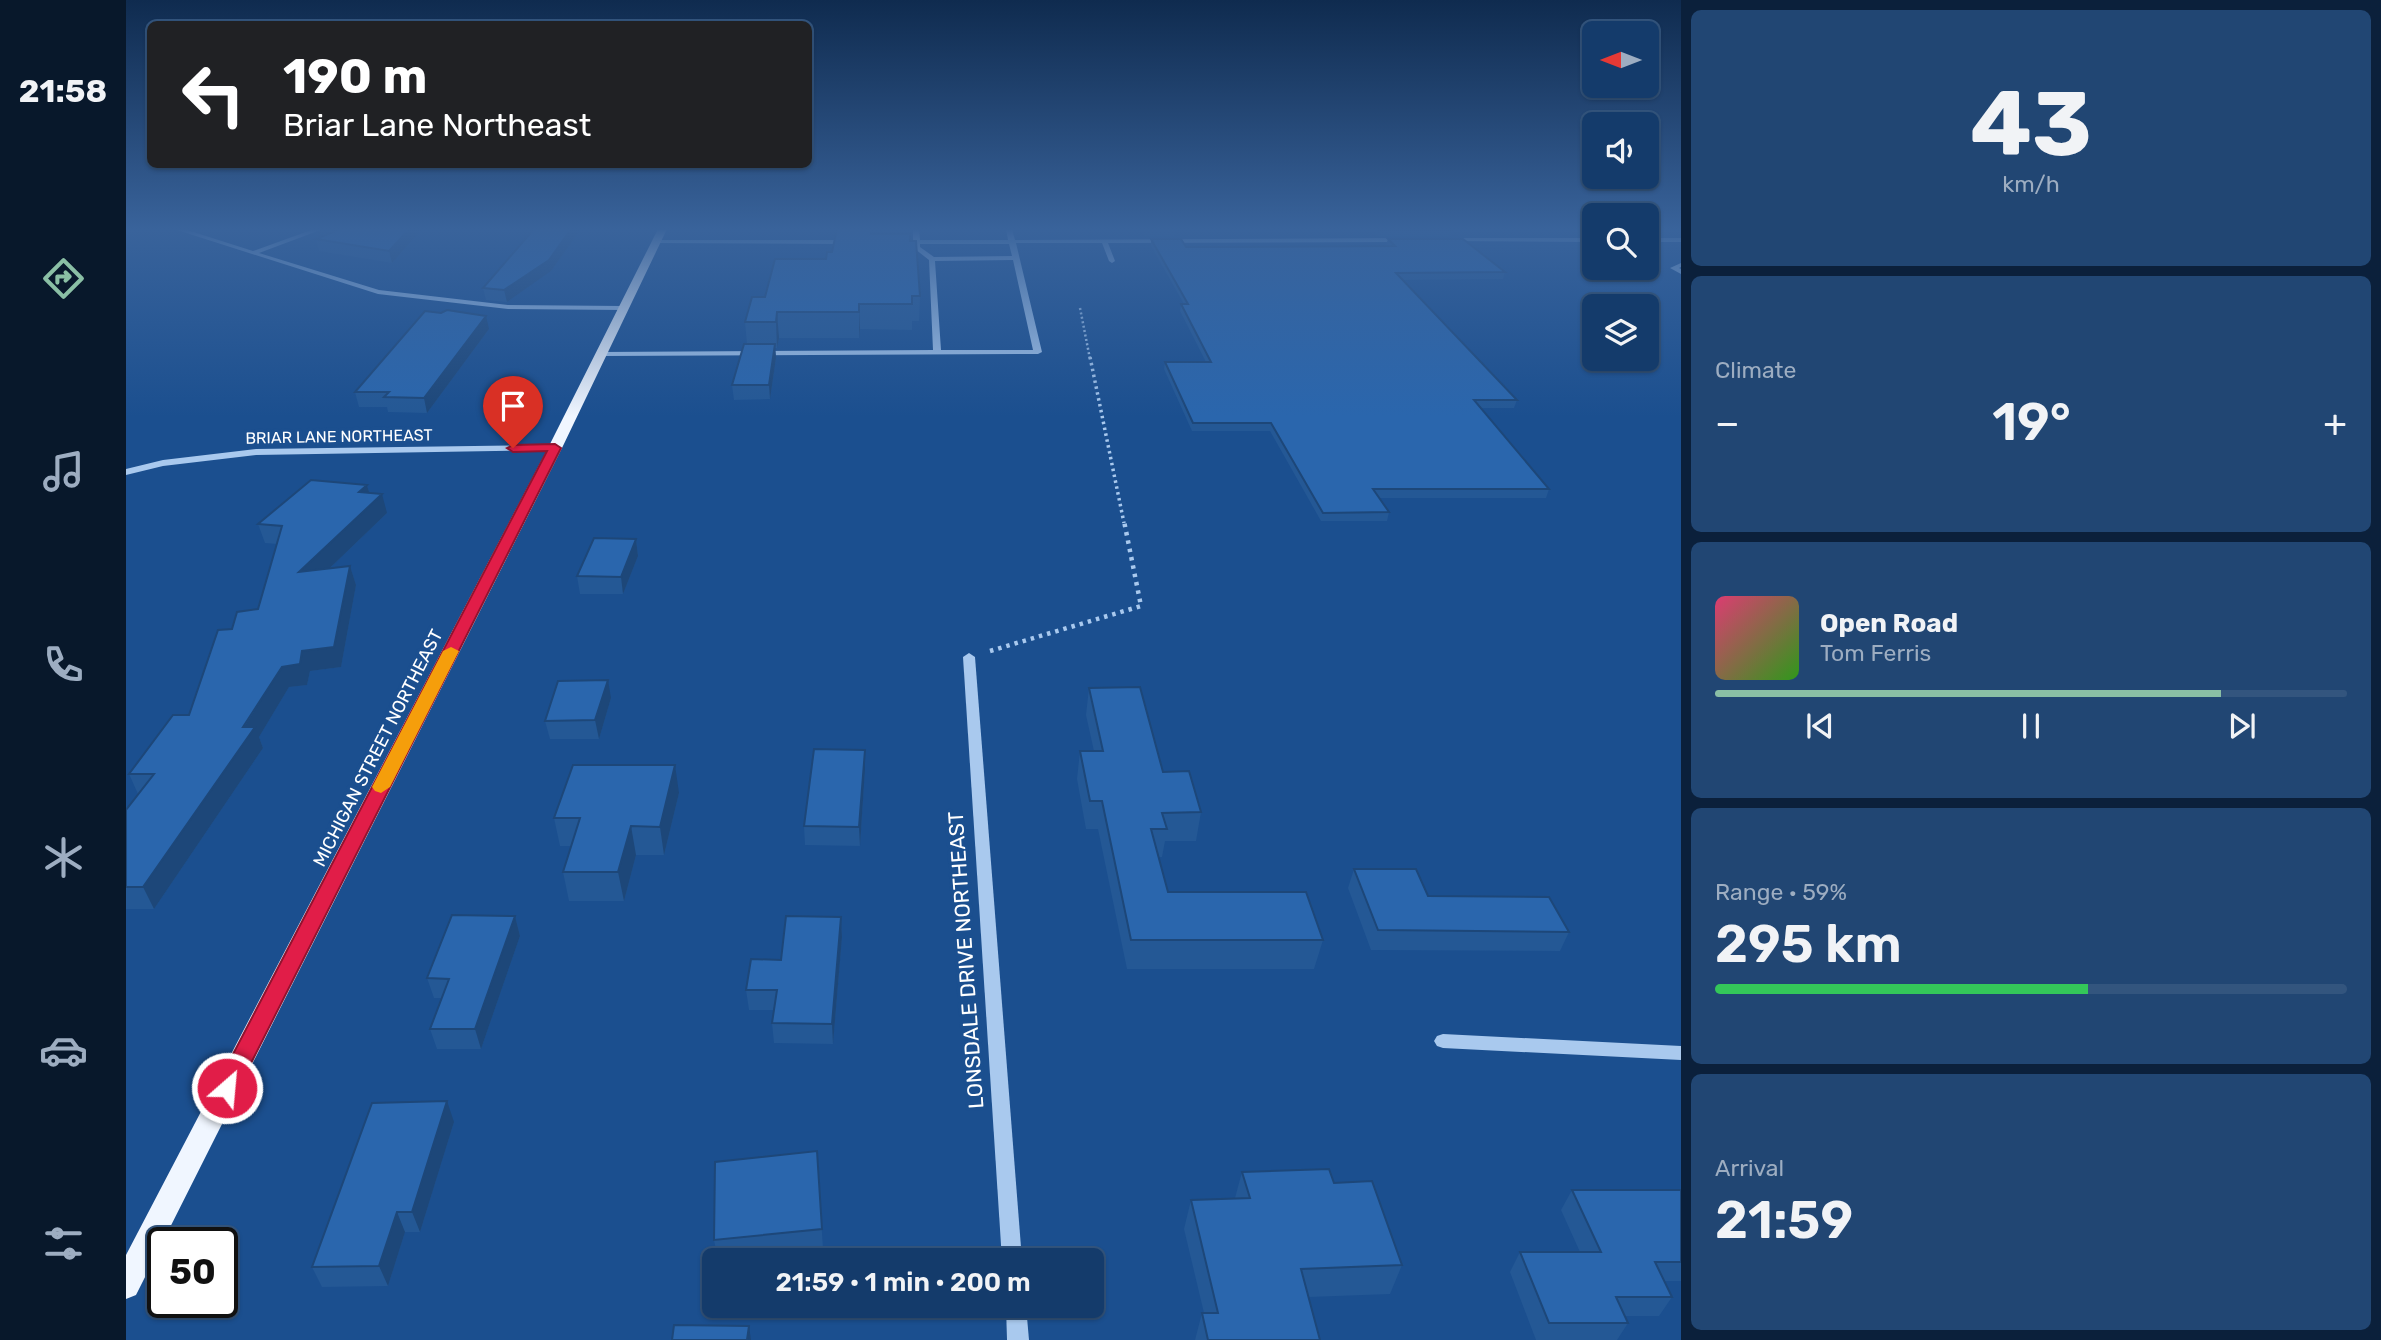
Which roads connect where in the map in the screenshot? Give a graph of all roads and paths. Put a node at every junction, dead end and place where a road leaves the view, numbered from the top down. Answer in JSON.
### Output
{"nodes":[{"id":1,"x":376,"y":292,"type":"edge"},
{"id":2,"x":631,"y":292,"type":"edge"},
{"id":3,"x":934,"y":292,"type":"edge"},
{"id":4,"x":1024,"y":292,"type":"edge"},
{"id":5,"x":623,"y":308,"type":"junction"},
{"id":6,"x":1080,"y":308,"type":"dead end"},
{"id":7,"x":937,"y":352,"type":"junction"},
{"id":8,"x":601,"y":354,"type":"junction"},
{"id":9,"x":555,"y":448,"type":"junction"},
{"id":10,"x":126,"y":472,"type":"edge"},
{"id":11,"x":969,"y":657,"type":"joint"},
{"id":12,"x":1443,"y":1041,"type":"dead end"},
{"id":13,"x":1681,"y":1053,"type":"edge"},
{"id":14,"x":1011,"y":1248,"type":"edge"},
{"id":15,"x":126,"y":1285,"type":"edge"},
{"id":16,"x":1017,"y":1318,"type":"edge"},
{"id":17,"x":1018,"y":1340,"type":"edge"}],
"edges":[{"from":1,"to":5,"type":"street"},
{"from":2,"to":5,"type":"main road","name":"MICHIGAN STREET NORTHEAST"},
{"from":3,"to":7,"type":"street"},
{"from":4,"to":7,"type":"street"},
{"from":5,"to":8,"type":"main road","name":"MICHIGAN STREET NORTHEAST"},
{"from":6,"to":11,"type":"path"},
{"from":7,"to":8,"type":"street"},
{"from":8,"to":9,"type":"main road","name":"MICHIGAN STREET NORTHEAST"},
{"from":9,"to":10,"type":"street","name":"BRIAR LANE NORTHEAST"},
{"from":9,"to":15,"type":"main road","name":"MICHIGAN STREET NORTHEAST"},
{"from":11,"to":14,"type":"street","name":"LONSDALE DRIVE NORTHEAST"},
{"from":12,"to":13,"type":"street"},
{"from":16,"to":17,"type":"street"}]}
